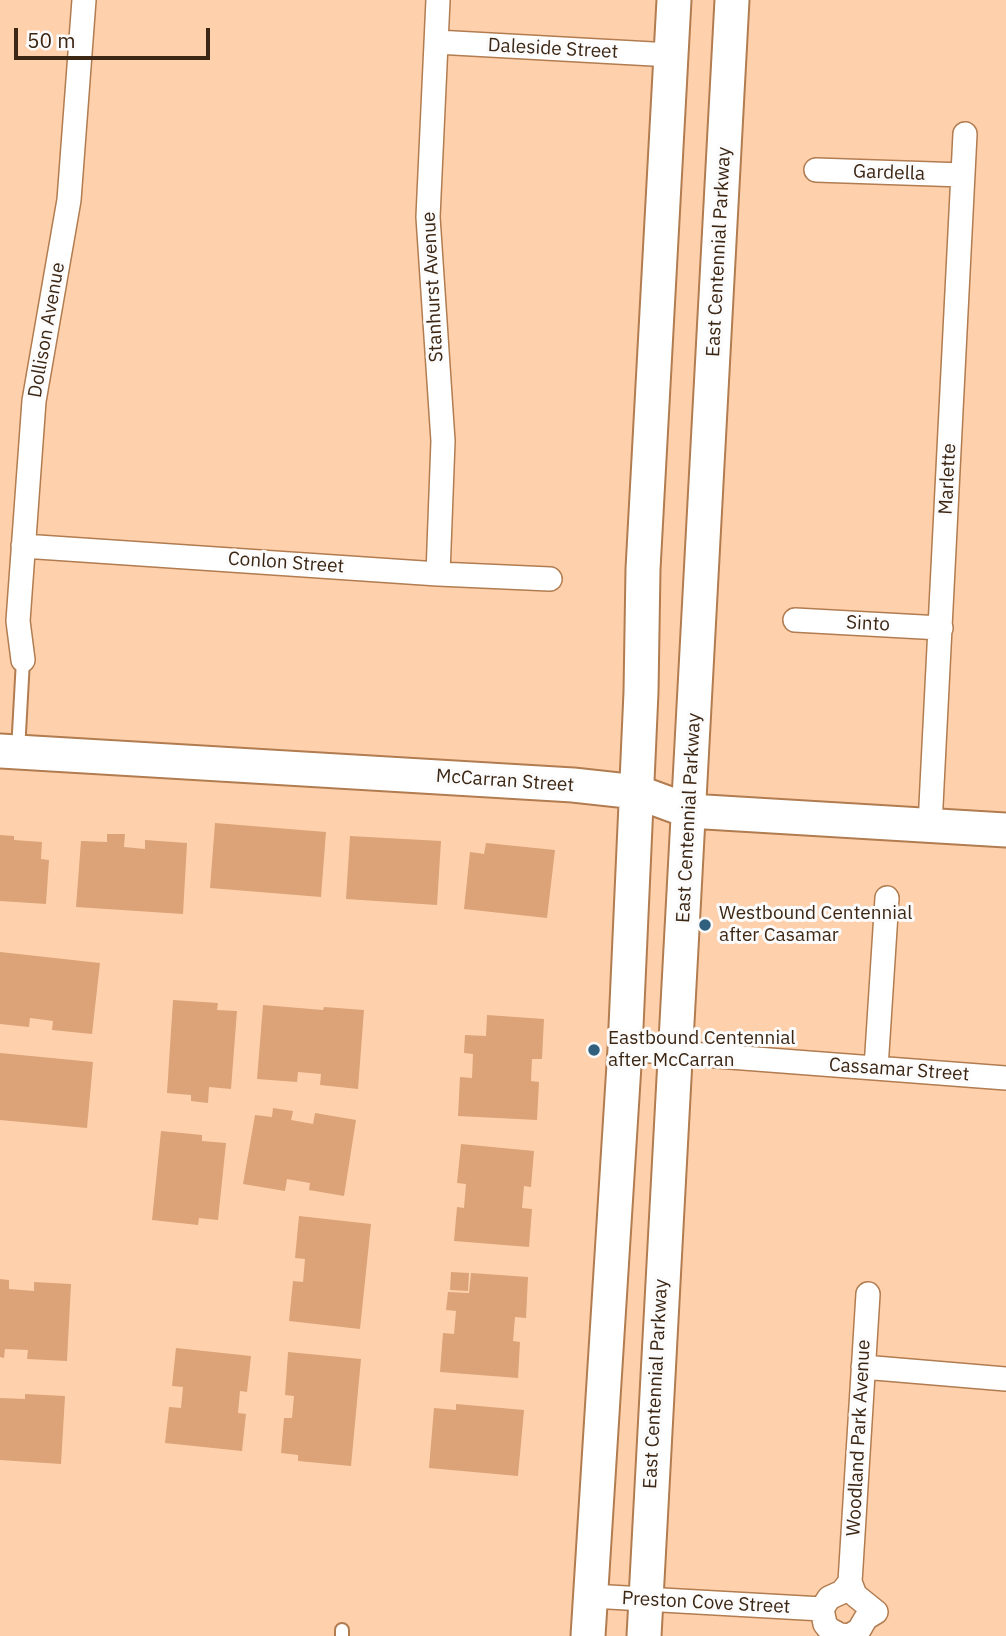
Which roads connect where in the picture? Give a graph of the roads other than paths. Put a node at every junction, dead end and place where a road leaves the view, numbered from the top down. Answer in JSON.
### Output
{"nodes":[{"id":1,"x":84,"y":0,"type":"edge"},
{"id":2,"x":438,"y":0,"type":"edge"},
{"id":3,"x":674,"y":0,"type":"edge"},
{"id":4,"x":733,"y":0,"type":"edge"},
{"id":5,"x":436,"y":42,"type":"junction"},
{"id":6,"x":671,"y":55,"type":"junction"},
{"id":7,"x":965,"y":134,"type":"dead end"},
{"id":8,"x":816,"y":170,"type":"dead end"},
{"id":9,"x":963,"y":175,"type":"junction"},
{"id":10,"x":23,"y":546,"type":"junction"},
{"id":11,"x":438,"y":574,"type":"junction"},
{"id":12,"x":550,"y":579,"type":"dead end"},
{"id":13,"x":794,"y":620,"type":"dead end"},
{"id":14,"x":940,"y":628,"type":"junction"},
{"id":15,"x":23,"y":660,"type":"joint"},
{"id":16,"x":9,"y":752,"type":"edge"},
{"id":17,"x":636,"y":792,"type":"junction"},
{"id":18,"x":689,"y":811,"type":"junction"},
{"id":19,"x":930,"y":825,"type":"junction"},
{"id":20,"x":1006,"y":830,"type":"edge"},
{"id":21,"x":887,"y":898,"type":"dead end"},
{"id":22,"x":625,"y":1049,"type":"junction"},
{"id":23,"x":674,"y":1053,"type":"junction"},
{"id":24,"x":876,"y":1068,"type":"junction"},
{"id":25,"x":1006,"y":1078,"type":"edge"},
{"id":26,"x":868,"y":1294,"type":"dead end"},
{"id":27,"x":863,"y":1367,"type":"junction"},
{"id":28,"x":1006,"y":1379,"type":"edge"},
{"id":29,"x":850,"y":1582,"type":"junction"},
{"id":30,"x":591,"y":1596,"type":"junction"},
{"id":31,"x":645,"y":1601,"type":"junction"},
{"id":32,"x":822,"y":1609,"type":"junction"},
{"id":33,"x":588,"y":1636,"type":"edge"},
{"id":34,"x":644,"y":1636,"type":"edge"},
{"id":35,"x":849,"y":1636,"type":"edge"}],
"edges":[{"from":1,"to":10,"type":"street","name":"Dollison Avenue"},
{"from":2,"to":5,"type":"street","name":"Stanhurst Avenue"},
{"from":3,"to":6,"type":"main road"},
{"from":4,"to":18,"type":"main road","name":"East Centennial Parkway"},
{"from":5,"to":6,"type":"street","name":"Daleside Street"},
{"from":5,"to":11,"type":"street","name":"Stanhurst Avenue"},
{"from":6,"to":17,"type":"main road"},
{"from":7,"to":9,"type":"street","name":"Marlette"},
{"from":8,"to":9,"type":"street","name":"Gardella"},
{"from":9,"to":14,"type":"street","name":"Marlette"},
{"from":10,"to":11,"type":"street","name":"Conlon Street"},
{"from":10,"to":15,"type":"street","name":"Dollison Avenue"},
{"from":11,"to":12,"type":"street","name":"Conlon Street"},
{"from":13,"to":14,"type":"street","name":"Sinto"},
{"from":14,"to":19,"type":"street","name":"Marlette"},
{"from":15,"to":16,"type":"lane"},
{"from":16,"to":17,"type":"main road","name":"McCarran Street"},
{"from":17,"to":18,"type":"main road","name":"McCarran Street"},
{"from":17,"to":22,"type":"main road"},
{"from":18,"to":19,"type":"main road","name":"McCarran Street"},
{"from":18,"to":23,"type":"main road","name":"East Centennial Parkway"},
{"from":19,"to":20,"type":"main road","name":"McCarran Street"},
{"from":21,"to":24,"type":"street"},
{"from":22,"to":23,"type":"street","name":"Cassamar Street"},
{"from":22,"to":30,"type":"main road"},
{"from":23,"to":24,"type":"street","name":"Cassamar Street"},
{"from":23,"to":31,"type":"main road","name":"East Centennial Parkway"},
{"from":24,"to":25,"type":"street","name":"Cassamar Street"},
{"from":26,"to":27,"type":"street","name":"Woodland Park Avenue"},
{"from":27,"to":28,"type":"street"},
{"from":27,"to":29,"type":"street","name":"Woodland Park Avenue"},
{"from":29,"to":32,"type":"street"},
{"from":29,"to":35,"type":"street"},
{"from":30,"to":31,"type":"street","name":"Preston Cove Street"},
{"from":30,"to":33,"type":"main road"},
{"from":31,"to":32,"type":"street","name":"Preston Cove Street"},
{"from":31,"to":34,"type":"main road","name":"East Centennial Parkway"},
{"from":32,"to":35,"type":"street"}]}
